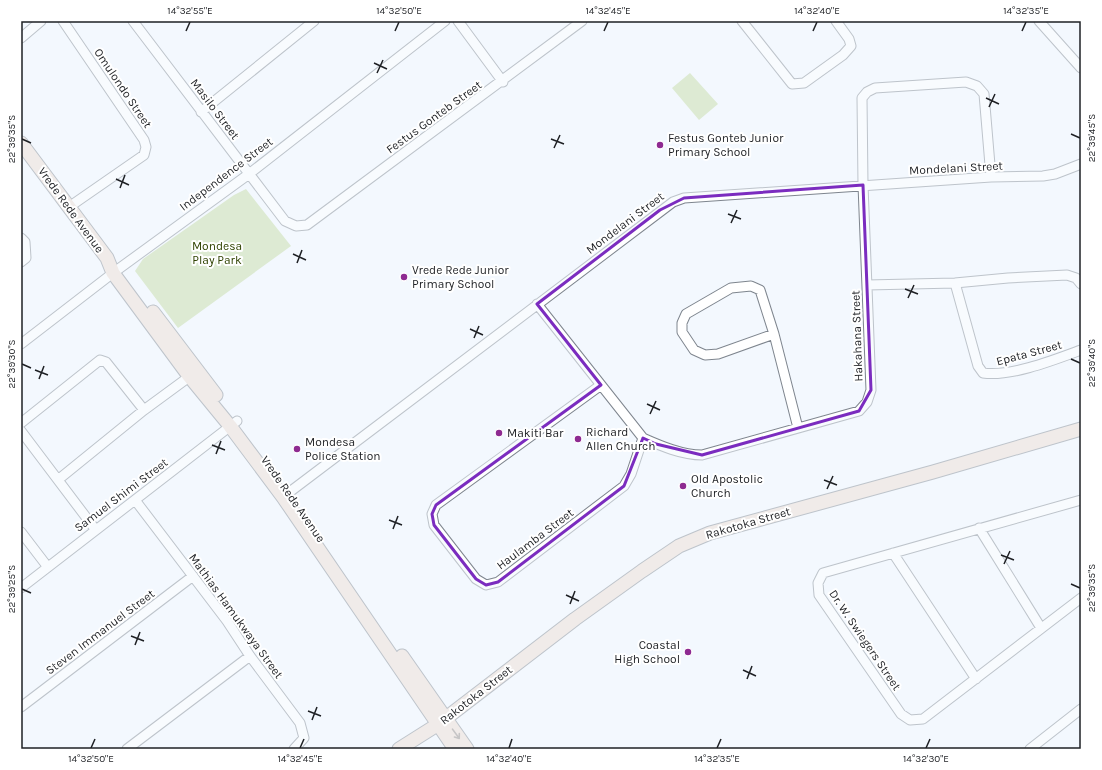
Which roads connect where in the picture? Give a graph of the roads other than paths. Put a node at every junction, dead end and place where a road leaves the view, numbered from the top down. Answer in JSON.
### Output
{"nodes":[{"id":1,"x":42,"y":21,"type":"edge"},
{"id":2,"x":63,"y":21,"type":"edge"},
{"id":3,"x":133,"y":21,"type":"edge"},
{"id":4,"x":314,"y":21,"type":"edge"},
{"id":5,"x":445,"y":21,"type":"edge"},
{"id":6,"x":458,"y":21,"type":"edge"},
{"id":7,"x":582,"y":21,"type":"edge"},
{"id":8,"x":742,"y":21,"type":"edge"},
{"id":9,"x":836,"y":21,"type":"edge"},
{"id":10,"x":1039,"y":21,"type":"edge"},
{"id":11,"x":21,"y":38,"type":"edge"},
{"id":12,"x":1081,"y":68,"type":"edge"},
{"id":13,"x":503,"y":82,"type":"junction"},
{"id":14,"x":201,"y":112,"type":"junction"},
{"id":15,"x":21,"y":143,"type":"edge"},
{"id":16,"x":1081,"y":164,"type":"edge"},
{"id":17,"x":249,"y":174,"type":"junction"},
{"id":18,"x":991,"y":177,"type":"junction"},
{"id":19,"x":863,"y":185,"type":"junction"},
{"id":20,"x":69,"y":207,"type":"junction"},
{"id":21,"x":296,"y":226,"type":"joint"},
{"id":22,"x":21,"y":238,"type":"edge"},
{"id":23,"x":21,"y":262,"type":"edge"},
{"id":24,"x":117,"y":271,"type":"junction"},
{"id":25,"x":955,"y":283,"type":"junction"},
{"id":26,"x":1081,"y":284,"type":"edge"},
{"id":27,"x":867,"y":285,"type":"junction"},
{"id":28,"x":537,"y":304,"type":"junction"},
{"id":29,"x":774,"y":334,"type":"junction"},
{"id":30,"x":21,"y":344,"type":"edge"},
{"id":31,"x":1081,"y":350,"type":"edge"},
{"id":32,"x":193,"y":373,"type":"junction"},
{"id":33,"x":601,"y":385,"type":"junction"},
{"id":34,"x":144,"y":410,"type":"junction"},
{"id":35,"x":21,"y":423,"type":"edge"},
{"id":36,"x":233,"y":424,"type":"junction"},
{"id":37,"x":798,"y":428,"type":"junction"},
{"id":38,"x":1081,"y":429,"type":"edge"},
{"id":39,"x":21,"y":431,"type":"edge"},
{"id":40,"x":643,"y":438,"type":"junction"},
{"id":41,"x":59,"y":479,"type":"junction"},
{"id":42,"x":286,"y":495,"type":"junction"},
{"id":43,"x":135,"y":500,"type":"junction"},
{"id":44,"x":1081,"y":500,"type":"edge"},
{"id":45,"x":979,"y":528,"type":"junction"},
{"id":46,"x":95,"y":529,"type":"junction"},
{"id":47,"x":21,"y":532,"type":"edge"},
{"id":48,"x":893,"y":553,"type":"junction"},
{"id":49,"x":47,"y":566,"type":"junction"},
{"id":50,"x":193,"y":576,"type":"junction"},
{"id":51,"x":21,"y":588,"type":"edge"},
{"id":52,"x":1081,"y":598,"type":"edge"},
{"id":53,"x":1041,"y":628,"type":"junction"},
{"id":54,"x":250,"y":656,"type":"junction"},
{"id":55,"x":976,"y":678,"type":"junction"},
{"id":56,"x":21,"y":707,"type":"edge"},
{"id":57,"x":1081,"y":709,"type":"edge"},
{"id":58,"x":441,"y":722,"type":"junction"},
{"id":59,"x":127,"y":749,"type":"edge"},
{"id":60,"x":294,"y":749,"type":"edge"},
{"id":61,"x":400,"y":749,"type":"edge"},
{"id":62,"x":455,"y":749,"type":"edge"},
{"id":63,"x":467,"y":749,"type":"edge"},
{"id":64,"x":1030,"y":749,"type":"edge"}],
"edges":[{"from":1,"to":11,"type":"street"},
{"from":2,"to":20,"type":"street","name":"Omulondo Street"},
{"from":3,"to":14,"type":"street","name":"Masilo Street"},
{"from":4,"to":14,"type":"street"},
{"from":5,"to":17,"type":"street","name":"Independence Street"},
{"from":6,"to":13,"type":"street"},
{"from":7,"to":13,"type":"street","name":"Festus Gonteb Street"},
{"from":8,"to":9,"type":"street"},
{"from":10,"to":12,"type":"street"},
{"from":13,"to":21,"type":"street","name":"Festus Gonteb Street"},
{"from":14,"to":17,"type":"street","name":"Masilo Street"},
{"from":15,"to":20,"type":"street","name":"Vrede Rede Avenue"},
{"from":16,"to":18,"type":"street","name":"Mondelani Street"},
{"from":17,"to":21,"type":"street","name":"Masilo Street"},
{"from":17,"to":24,"type":"street","name":"Independence Street"},
{"from":18,"to":19,"type":"street","name":"Mondelani Street"},
{"from":18,"to":19,"type":"street","name":"Hakahana Street"},
{"from":19,"to":27,"type":"street","name":"Hakahana Street"},
{"from":19,"to":28,"type":"street","name":"Mondelani Street"},
{"from":20,"to":24,"type":"street","name":"Vrede Rede Avenue"},
{"from":22,"to":23,"type":"street"},
{"from":24,"to":30,"type":"street","name":"Independence Street"},
{"from":24,"to":32,"type":"street","name":"Vrede Rede Avenue"},
{"from":25,"to":26,"type":"street"},
{"from":25,"to":27,"type":"street"},
{"from":25,"to":31,"type":"street","name":"Epata Street"},
{"from":27,"to":37,"type":"street","name":"Hakahana Street"},
{"from":28,"to":33,"type":"street","name":"Hakahana Street"},
{"from":28,"to":42,"type":"street","name":"Mondelani Street"},
{"from":29,"to":29,"type":"street"},
{"from":29,"to":37,"type":"street"},
{"from":32,"to":34,"type":"street"},
{"from":32,"to":36,"type":"street","name":"Vrede Rede Avenue"},
{"from":33,"to":40,"type":"street","name":"Hakahana Street"},
{"from":33,"to":40,"type":"street","name":"Haulamba Street"},
{"from":34,"to":35,"type":"street"},
{"from":34,"to":41,"type":"street"},
{"from":36,"to":42,"type":"street","name":"Vrede Rede Avenue"},
{"from":36,"to":43,"type":"street","name":"Samuel Shimi Street"},
{"from":37,"to":40,"type":"street","name":"Hakahana Street"},
{"from":38,"to":58,"type":"street","name":"Rakotoka Street"},
{"from":39,"to":41,"type":"street"},
{"from":41,"to":46,"type":"street"},
{"from":42,"to":58,"type":"street","name":"Vrede Rede Avenue"},
{"from":43,"to":46,"type":"street","name":"Samuel Shimi Street"},
{"from":43,"to":50,"type":"street","name":"Mathias Hamukwaya Street"},
{"from":44,"to":45,"type":"street","name":"Dr. W. Swiegers Street"},
{"from":45,"to":48,"type":"street","name":"Dr. W. Swiegers Street"},
{"from":45,"to":53,"type":"street"},
{"from":46,"to":49,"type":"street","name":"Samuel Shimi Street"},
{"from":47,"to":49,"type":"street"},
{"from":48,"to":55,"type":"street"},
{"from":48,"to":55,"type":"street","name":"Dr. W. Swiegers Street"},
{"from":49,"to":51,"type":"street","name":"Samuel Shimi Street"},
{"from":50,"to":54,"type":"street","name":"Mathias Hamukwaya Street"},
{"from":50,"to":56,"type":"street","name":"Steven Immanuel Street"},
{"from":52,"to":53,"type":"street","name":"Dr. W. Swiegers Street"},
{"from":53,"to":55,"type":"street","name":"Dr. W. Swiegers Street"},
{"from":54,"to":59,"type":"street"},
{"from":54,"to":60,"type":"street","name":"Mathias Hamukwaya Street"},
{"from":57,"to":64,"type":"street"},
{"from":58,"to":61,"type":"street","name":"Rakotoka Street"},
{"from":58,"to":62,"type":"street","name":"Vrede Rede Avenue"},
{"from":58,"to":63,"type":"street","name":"Vrede Rede Avenue","one_way":true}]}
